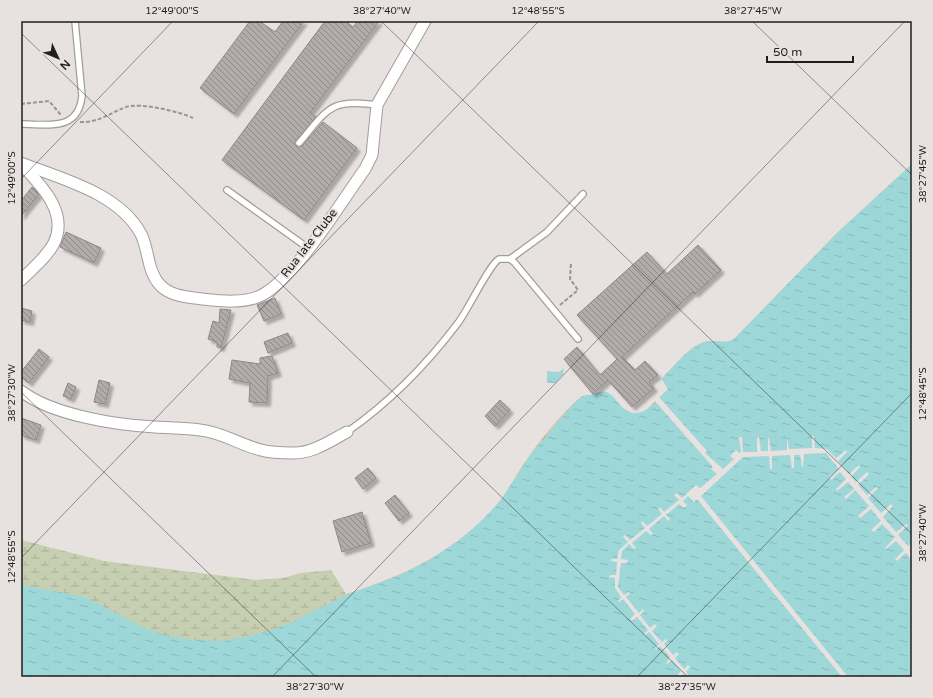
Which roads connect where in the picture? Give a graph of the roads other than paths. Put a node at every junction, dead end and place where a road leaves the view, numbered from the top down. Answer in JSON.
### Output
{"nodes":[{"id":1,"x":75,"y":21,"type":"edge"},
{"id":2,"x":425,"y":21,"type":"edge"},
{"id":3,"x":377,"y":105,"type":"junction"},
{"id":4,"x":21,"y":124,"type":"edge"},
{"id":5,"x":299,"y":143,"type":"dead end"},
{"id":6,"x":21,"y":163,"type":"edge"},
{"id":7,"x":227,"y":190,"type":"dead end"},
{"id":8,"x":583,"y":194,"type":"dead end"},
{"id":9,"x":308,"y":248,"type":"junction"},
{"id":10,"x":510,"y":259,"type":"junction"},
{"id":11,"x":21,"y":280,"type":"edge"},
{"id":12,"x":578,"y":339,"type":"dead end"},
{"id":13,"x":21,"y":390,"type":"edge"},
{"id":14,"x":347,"y":432,"type":"joint"}],
"edges":[{"from":1,"to":4,"type":"lane"},
{"from":2,"to":3,"type":"street","name":"Rua Iate Clube"},
{"from":3,"to":5,"type":"lane"},
{"from":3,"to":9,"type":"street","name":"Rua Iate Clube"},
{"from":6,"to":9,"type":"street","name":"Rua Iate Clube"},
{"from":6,"to":11,"type":"street"},
{"from":7,"to":9,"type":"lane"},
{"from":8,"to":10,"type":"lane"},
{"from":10,"to":12,"type":"lane"},
{"from":10,"to":14,"type":"lane"},
{"from":13,"to":14,"type":"street"}]}
